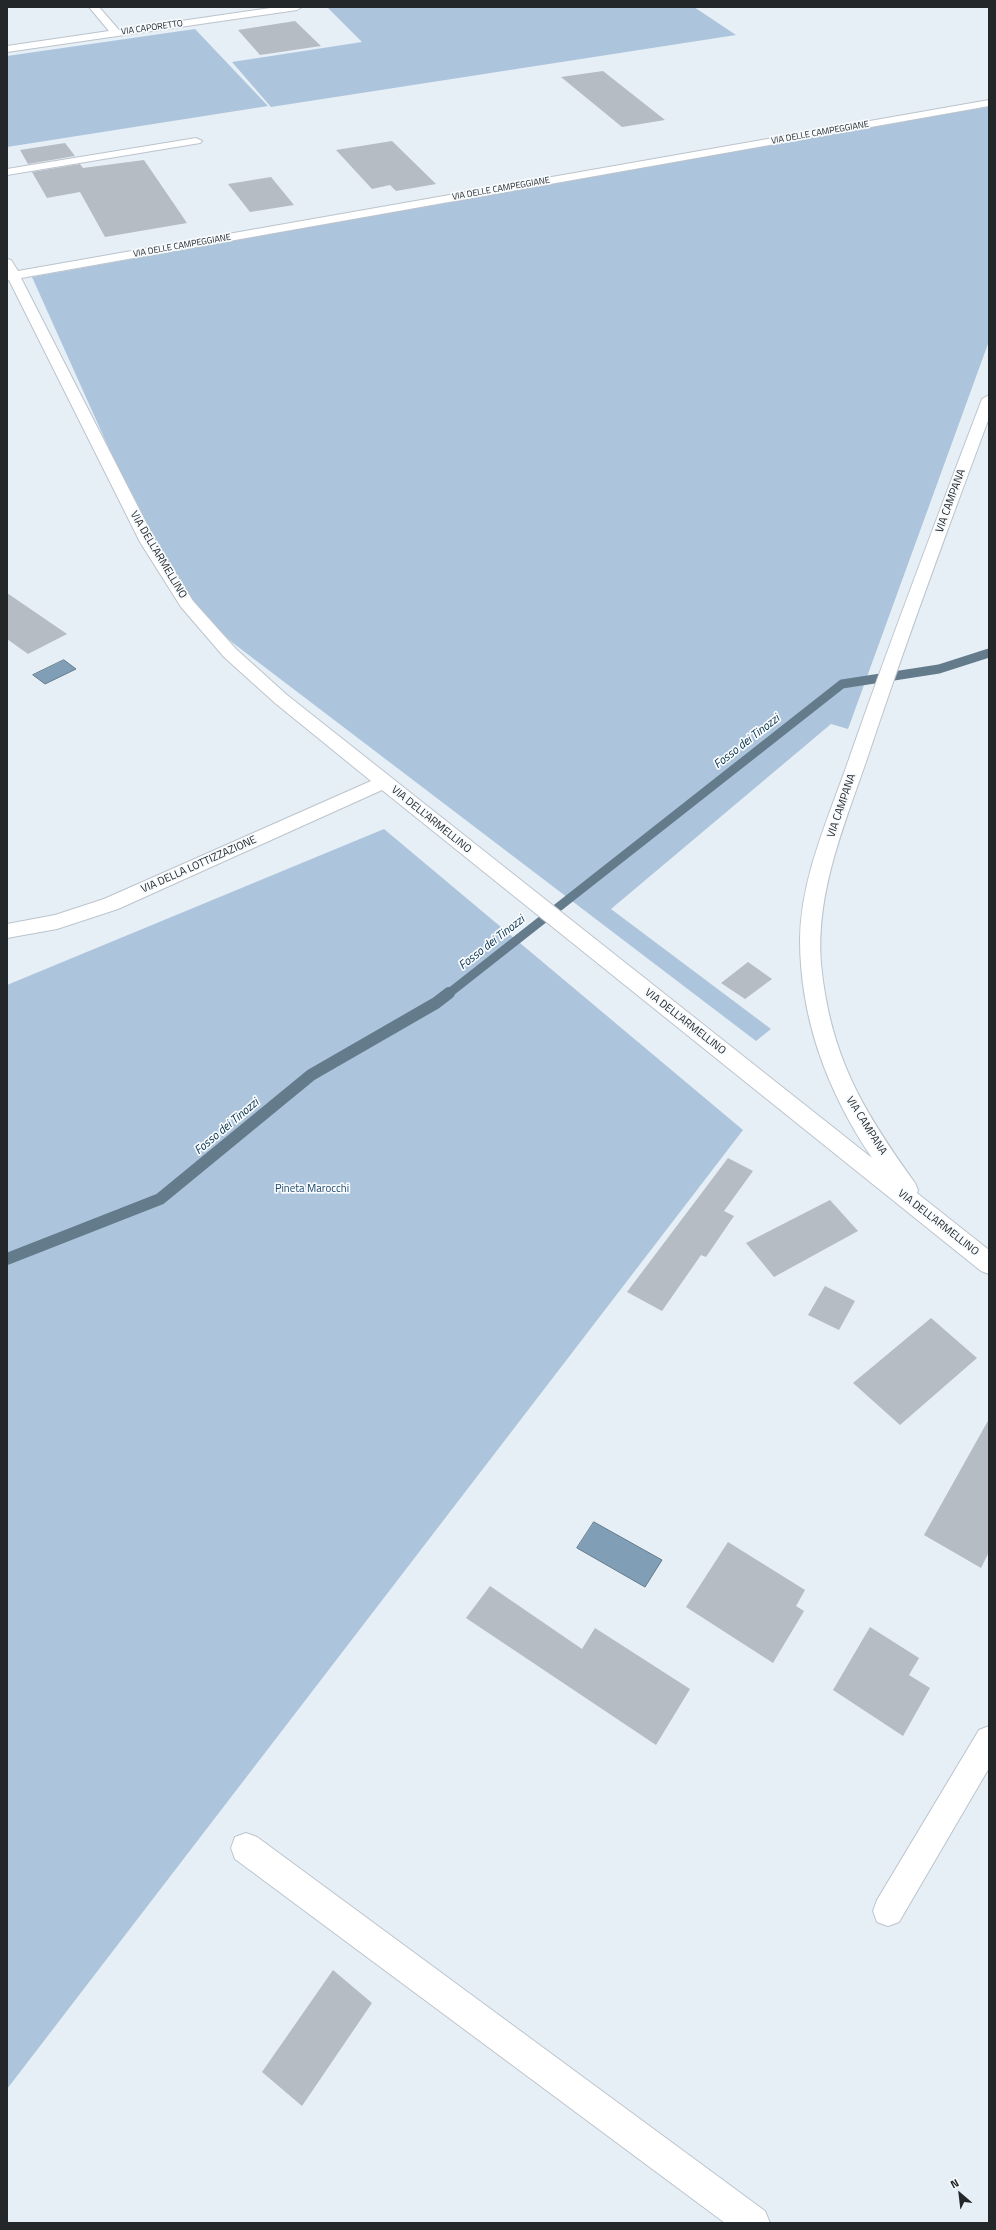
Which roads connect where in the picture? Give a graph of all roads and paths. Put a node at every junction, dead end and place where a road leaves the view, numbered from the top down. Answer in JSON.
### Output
{"nodes":[{"id":1,"x":94,"y":7,"type":"edge"},
{"id":2,"x":297,"y":7,"type":"edge"},
{"id":3,"x":186,"y":12,"type":"dead end"},
{"id":4,"x":195,"y":22,"type":"junction"},
{"id":5,"x":116,"y":33,"type":"junction"},
{"id":6,"x":7,"y":49,"type":"edge"},
{"id":7,"x":989,"y":103,"type":"edge"},
{"id":8,"x":172,"y":139,"type":"dead end"},
{"id":9,"x":196,"y":141,"type":"dead end"},
{"id":10,"x":7,"y":166,"type":"edge"},
{"id":11,"x":7,"y":172,"type":"edge"},
{"id":12,"x":9,"y":272,"type":"edge"},
{"id":13,"x":989,"y":399,"type":"edge"},
{"id":14,"x":384,"y":782,"type":"junction"},
{"id":15,"x":7,"y":931,"type":"edge"},
{"id":16,"x":919,"y":1208,"type":"junction"},
{"id":17,"x":989,"y":1264,"type":"edge"},
{"id":18,"x":989,"y":1740,"type":"edge"},
{"id":19,"x":246,"y":1848,"type":"dead end"},
{"id":20,"x":888,"y":1911,"type":"dead end"},
{"id":21,"x":753,"y":2223,"type":"edge"}],
"edges":[{"from":1,"to":5,"type":"street"},
{"from":2,"to":4,"type":"street","name":"VIA CAPORETTO"},
{"from":3,"to":4,"type":"street"},
{"from":4,"to":5,"type":"street","name":"VIA CAPORETTO"},
{"from":5,"to":6,"type":"street","name":"VIA CAPORETTO"},
{"from":7,"to":12,"type":"street","name":"VIA DELLE CAMPEGGIANE"},
{"from":8,"to":10,"type":"street"},
{"from":9,"to":11,"type":"street"},
{"from":12,"to":14,"type":"street","name":"VIA DELL'ARMELLINO"},
{"from":13,"to":16,"type":"street","name":"VIA CAMPANA"},
{"from":14,"to":15,"type":"street","name":"VIA DELLA LOTTIZZAZIONE"},
{"from":14,"to":16,"type":"street","name":"VIA DELL'ARMELLINO"},
{"from":16,"to":17,"type":"street","name":"VIA DELL'ARMELLINO"},
{"from":18,"to":20,"type":"street"},
{"from":19,"to":21,"type":"street"}]}
